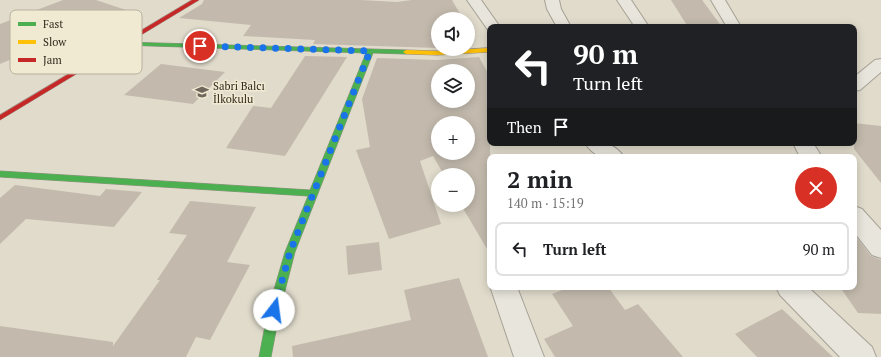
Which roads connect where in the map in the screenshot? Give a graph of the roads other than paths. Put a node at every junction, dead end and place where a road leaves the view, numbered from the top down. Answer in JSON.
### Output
{"nodes":[{"id":1,"x":196,"y":0,"type":"edge"},
{"id":2,"x":474,"y":0,"type":"edge"},
{"id":3,"x":552,"y":0,"type":"edge"},
{"id":4,"x":624,"y":0,"type":"edge"},
{"id":5,"x":718,"y":0,"type":"edge"},
{"id":6,"x":491,"y":24,"type":"edge"},
{"id":7,"x":562,"y":24,"type":"edge"},
{"id":8,"x":640,"y":24,"type":"edge"},
{"id":9,"x":732,"y":24,"type":"edge"},
{"id":10,"x":142,"y":33,"type":"edge"},
{"id":11,"x":142,"y":45,"type":"edge"},
{"id":12,"x":487,"y":50,"type":"edge"},
{"id":13,"x":370,"y":51,"type":"junction"},
{"id":14,"x":881,"y":64,"type":"edge"},
{"id":15,"x":73,"y":74,"type":"edge"},
{"id":16,"x":857,"y":84,"type":"edge"},
{"id":17,"x":0,"y":118,"type":"edge"},
{"id":18,"x":0,"y":174,"type":"edge"},
{"id":19,"x":313,"y":193,"type":"junction"},
{"id":20,"x":857,"y":219,"type":"edge"},
{"id":21,"x":881,"y":248,"type":"edge"},
{"id":22,"x":504,"y":290,"type":"edge"},
{"id":23,"x":793,"y":290,"type":"edge"},
{"id":24,"x":265,"y":357,"type":"edge"},
{"id":25,"x":529,"y":357,"type":"edge"},
{"id":26,"x":862,"y":357,"type":"edge"}],
"edges":[{"from":1,"to":10,"type":"street"},
{"from":2,"to":6,"type":"street"},
{"from":3,"to":7,"type":"street"},
{"from":4,"to":8,"type":"street"},
{"from":5,"to":9,"type":"street"},
{"from":11,"to":13,"type":"street"},
{"from":12,"to":13,"type":"street"},
{"from":13,"to":19,"type":"street"},
{"from":14,"to":16,"type":"street"},
{"from":15,"to":17,"type":"street"},
{"from":18,"to":19,"type":"street"},
{"from":19,"to":24,"type":"street"},
{"from":20,"to":21,"type":"street"},
{"from":22,"to":25,"type":"street"},
{"from":23,"to":26,"type":"street"}]}
